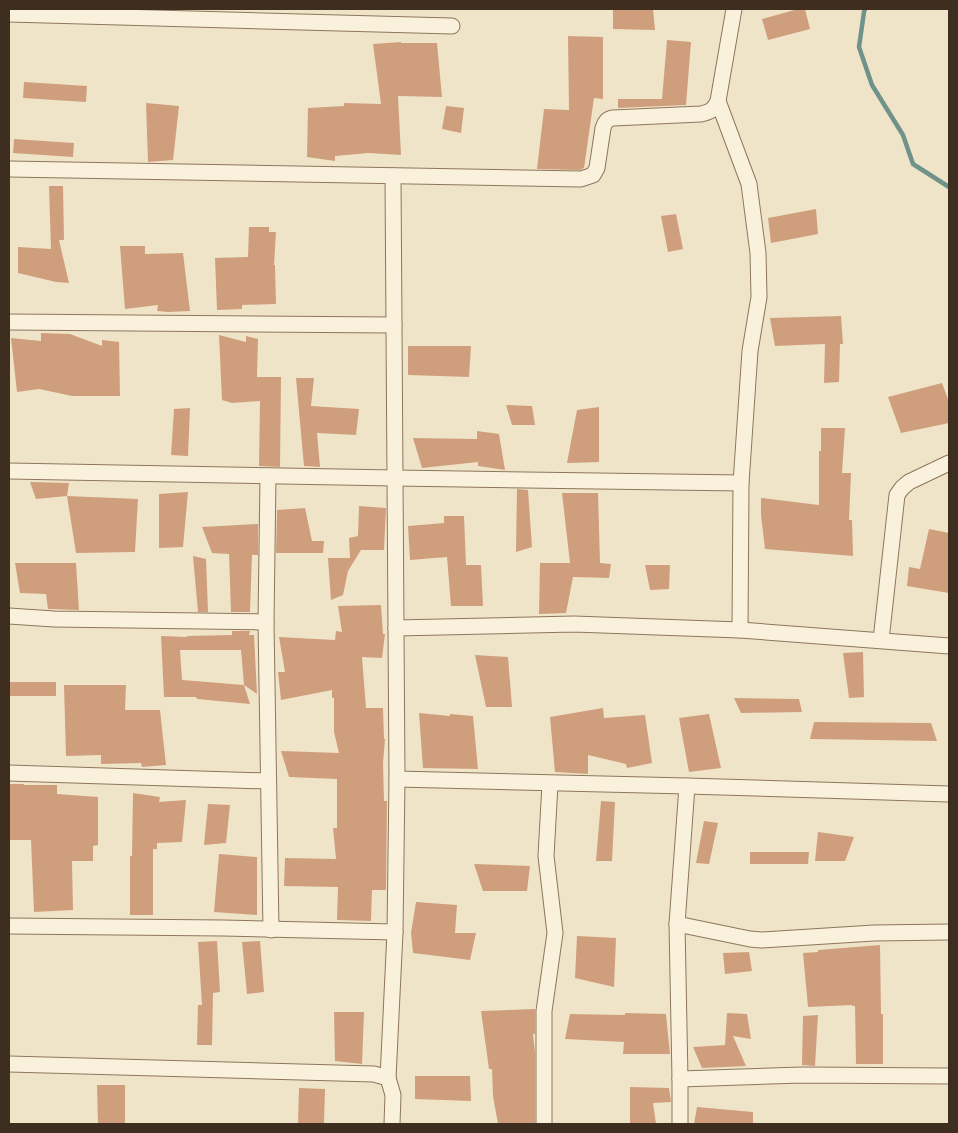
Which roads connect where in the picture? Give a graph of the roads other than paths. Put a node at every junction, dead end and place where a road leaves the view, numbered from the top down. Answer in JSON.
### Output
{"nodes":[{"id":1,"x":734,"y":9,"type":"edge"},
{"id":2,"x":9,"y":14,"type":"edge"},
{"id":3,"x":452,"y":26,"type":"dead end"},
{"id":4,"x":718,"y":101,"type":"junction"},
{"id":5,"x":9,"y":169,"type":"edge"},
{"id":6,"x":393,"y":176,"type":"junction"},
{"id":7,"x":9,"y":322,"type":"edge"},
{"id":8,"x":394,"y":325,"type":"junction"},
{"id":9,"x":949,"y":463,"type":"edge"},
{"id":10,"x":9,"y":471,"type":"edge"},
{"id":11,"x":268,"y":476,"type":"junction"},
{"id":12,"x":395,"y":478,"type":"junction"},
{"id":13,"x":741,"y":483,"type":"junction"},
{"id":14,"x":9,"y":616,"type":"edge"},
{"id":15,"x":266,"y":622,"type":"junction"},
{"id":16,"x":396,"y":628,"type":"junction"},
{"id":17,"x":740,"y":630,"type":"junction"},
{"id":18,"x":881,"y":640,"type":"junction"},
{"id":19,"x":949,"y":646,"type":"edge"},
{"id":20,"x":9,"y":773,"type":"edge"},
{"id":21,"x":397,"y":779,"type":"junction"},
{"id":22,"x":268,"y":780,"type":"junction"},
{"id":23,"x":550,"y":784,"type":"junction"},
{"id":24,"x":687,"y":786,"type":"junction"},
{"id":25,"x":949,"y":794,"type":"edge"},
{"id":26,"x":677,"y":924,"type":"junction"},
{"id":27,"x":9,"y":926,"type":"edge"},
{"id":28,"x":271,"y":930,"type":"junction"},
{"id":29,"x":395,"y":932,"type":"junction"},
{"id":30,"x":949,"y":932,"type":"edge"},
{"id":31,"x":9,"y":1064,"type":"edge"},
{"id":32,"x":949,"y":1076,"type":"edge"},
{"id":33,"x":388,"y":1078,"type":"junction"},
{"id":34,"x":680,"y":1079,"type":"junction"},
{"id":35,"x":392,"y":1124,"type":"edge"},
{"id":36,"x":544,"y":1124,"type":"edge"},
{"id":37,"x":680,"y":1124,"type":"edge"}],
"edges":[{"from":1,"to":4,"type":"street"},
{"from":2,"to":3,"type":"street"},
{"from":4,"to":6,"type":"street"},
{"from":4,"to":13,"type":"street"},
{"from":5,"to":6,"type":"street"},
{"from":6,"to":8,"type":"street"},
{"from":7,"to":8,"type":"street"},
{"from":8,"to":12,"type":"street"},
{"from":9,"to":18,"type":"street"},
{"from":10,"to":11,"type":"street"},
{"from":11,"to":12,"type":"street"},
{"from":11,"to":15,"type":"street"},
{"from":12,"to":13,"type":"street"},
{"from":12,"to":16,"type":"street"},
{"from":13,"to":17,"type":"street"},
{"from":14,"to":15,"type":"street"},
{"from":15,"to":22,"type":"street"},
{"from":16,"to":17,"type":"street"},
{"from":16,"to":21,"type":"street"},
{"from":17,"to":18,"type":"street"},
{"from":18,"to":19,"type":"street"},
{"from":20,"to":22,"type":"street"},
{"from":21,"to":23,"type":"street"},
{"from":21,"to":29,"type":"street"},
{"from":22,"to":28,"type":"street"},
{"from":23,"to":24,"type":"street"},
{"from":23,"to":36,"type":"street"},
{"from":24,"to":25,"type":"street"},
{"from":24,"to":26,"type":"street"},
{"from":26,"to":30,"type":"street"},
{"from":26,"to":34,"type":"street"},
{"from":27,"to":28,"type":"street"},
{"from":28,"to":29,"type":"street"},
{"from":29,"to":33,"type":"street"},
{"from":31,"to":33,"type":"street"},
{"from":32,"to":34,"type":"street"},
{"from":33,"to":35,"type":"street"},
{"from":34,"to":37,"type":"street"}]}
